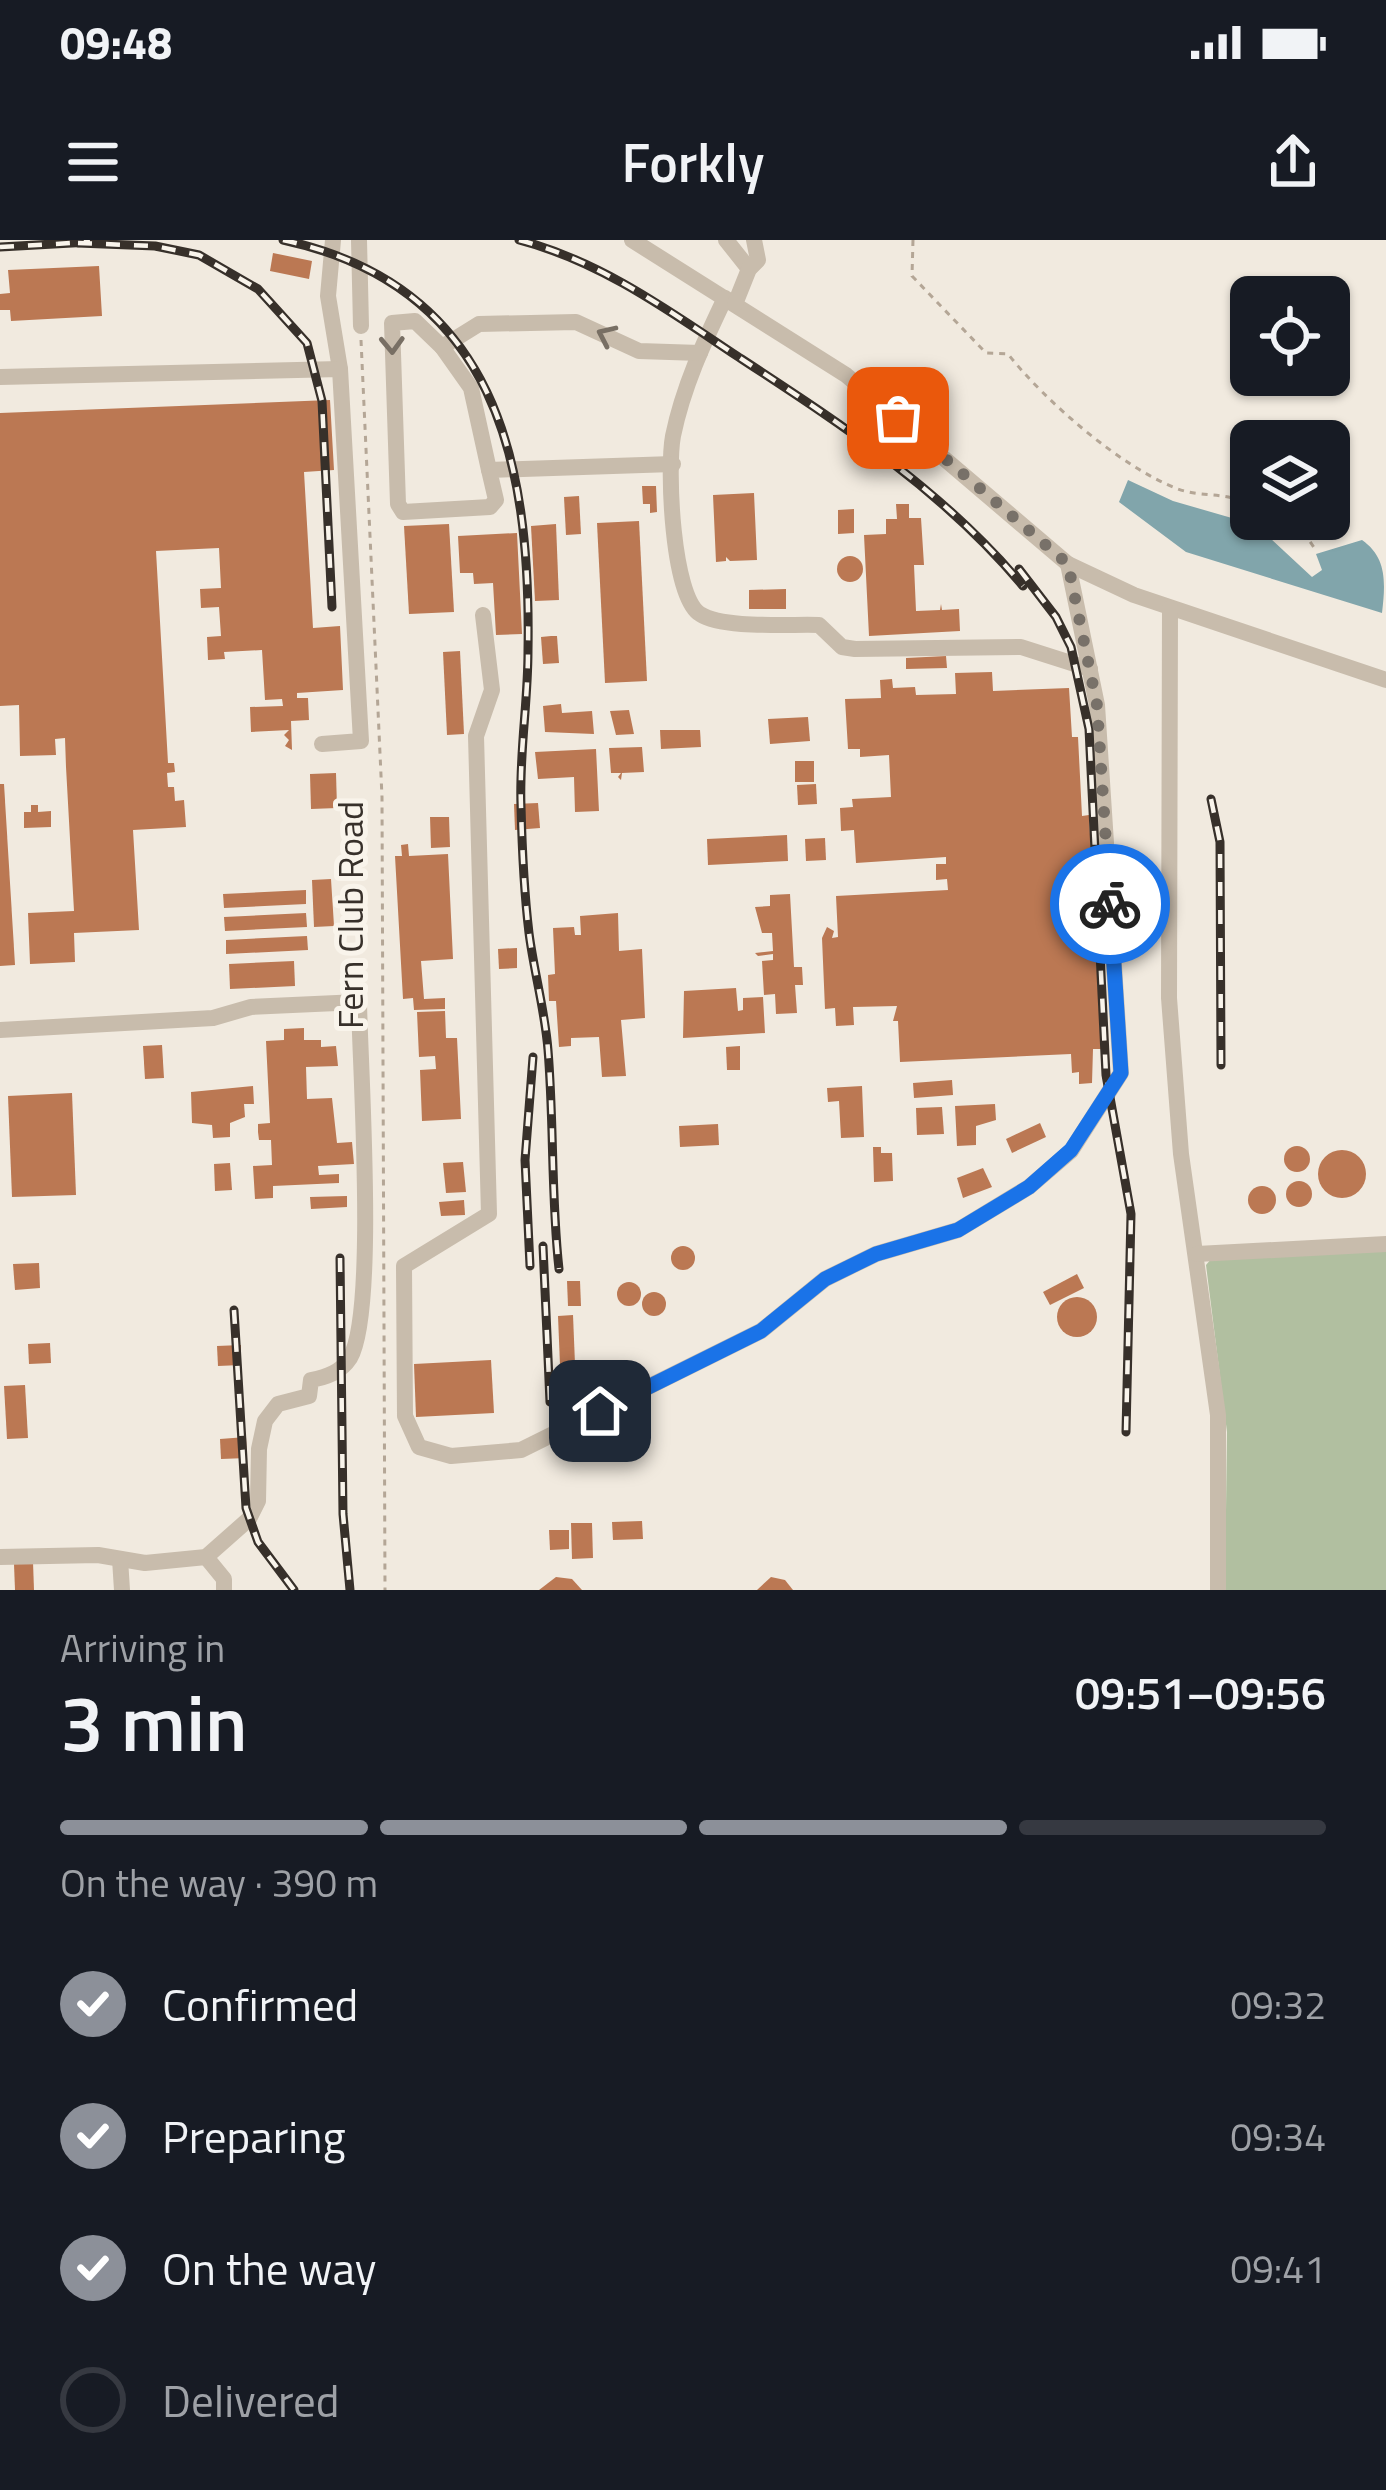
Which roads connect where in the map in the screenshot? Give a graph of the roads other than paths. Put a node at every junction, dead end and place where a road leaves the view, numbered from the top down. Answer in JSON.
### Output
{"nodes":[{"id":1,"x":333,"y":240,"type":"edge"},
{"id":2,"x":358,"y":240,"type":"edge"},
{"id":3,"x":632,"y":240,"type":"edge"},
{"id":4,"x":726,"y":240,"type":"edge"},
{"id":5,"x":754,"y":240,"type":"edge"},
{"id":6,"x":749,"y":269,"type":"junction"},
{"id":7,"x":730,"y":301,"type":"junction"},
{"id":8,"x":361,"y":326,"type":"road end"},
{"id":9,"x":442,"y":347,"type":"junction"},
{"id":10,"x":700,"y":353,"type":"junction"},
{"id":11,"x":340,"y":369,"type":"junction"},
{"id":12,"x":0,"y":377,"type":"edge"},
{"id":13,"x":673,"y":464,"type":"junction"},
{"id":14,"x":489,"y":470,"type":"junction"},
{"id":15,"x":1068,"y":564,"type":"junction"},
{"id":16,"x":1171,"y":608,"type":"junction"},
{"id":17,"x":483,"y":615,"type":"dead end"},
{"id":18,"x":1090,"y":669,"type":"junction"},
{"id":19,"x":1386,"y":680,"type":"edge"},
{"id":20,"x":322,"y":744,"type":"dead end"},
{"id":21,"x":0,"y":1030,"type":"edge"},
{"id":22,"x":1386,"y":1244,"type":"edge"},
{"id":23,"x":1197,"y":1254,"type":"junction"},
{"id":24,"x":0,"y":1557,"type":"edge"},
{"id":25,"x":206,"y":1557,"type":"junction"},
{"id":26,"x":120,"y":1559,"type":"junction"},
{"id":27,"x":122,"y":1590,"type":"edge"},
{"id":28,"x":224,"y":1590,"type":"edge"},
{"id":29,"x":1218,"y":1590,"type":"edge"}],
"edges":[{"from":1,"to":11,"type":"street"},
{"from":2,"to":8,"type":"street"},
{"from":3,"to":7,"type":"street"},
{"from":4,"to":6,"type":"street"},
{"from":5,"to":6,"type":"street"},
{"from":6,"to":7,"type":"street"},
{"from":7,"to":10,"type":"street"},
{"from":7,"to":15,"type":"street"},
{"from":10,"to":9,"type":"street","one_way":true},
{"from":9,"to":14,"type":"street"},
{"from":9,"to":14,"type":"street","one_way":true},
{"from":10,"to":13,"type":"street"},
{"from":11,"to":12,"type":"street"},
{"from":11,"to":20,"type":"street"},
{"from":13,"to":14,"type":"street"},
{"from":13,"to":18,"type":"street"},
{"from":15,"to":16,"type":"street"},
{"from":15,"to":18,"type":"street"},
{"from":16,"to":19,"type":"street"},
{"from":16,"to":23,"type":"street"},
{"from":17,"to":18,"type":"street"},
{"from":21,"to":25,"type":"street"},
{"from":22,"to":23,"type":"street"},
{"from":23,"to":29,"type":"street"},
{"from":24,"to":26,"type":"street"},
{"from":25,"to":26,"type":"street"},
{"from":25,"to":28,"type":"street"},
{"from":26,"to":27,"type":"street"}]}
